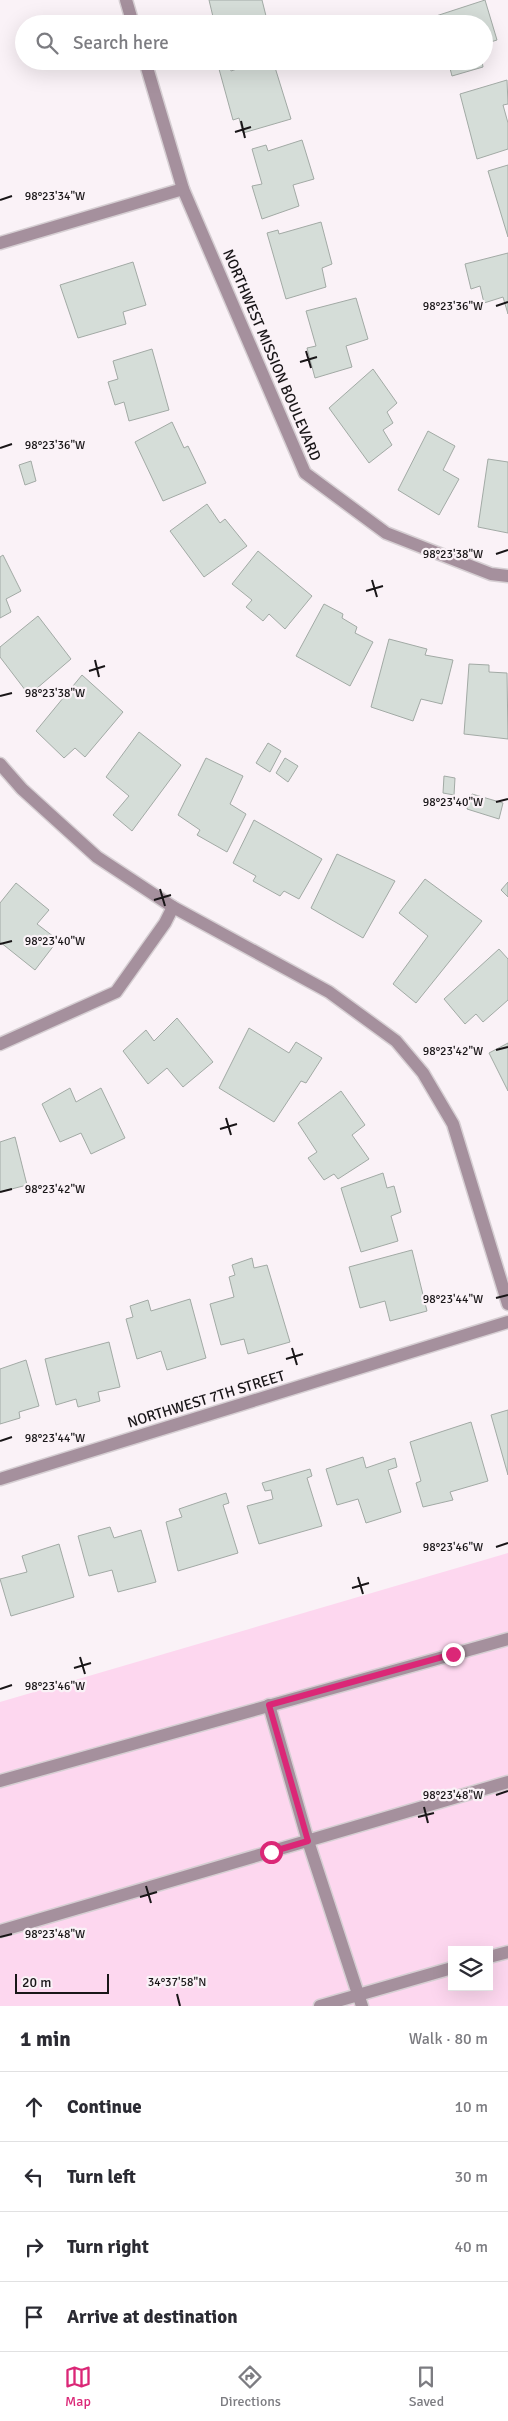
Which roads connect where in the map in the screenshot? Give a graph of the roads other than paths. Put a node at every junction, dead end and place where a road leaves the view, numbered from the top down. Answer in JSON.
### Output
{"nodes":[{"id":1,"x":126,"y":0,"type":"edge"},
{"id":2,"x":131,"y":15,"type":"edge"},
{"id":3,"x":148,"y":70,"type":"edge"},
{"id":4,"x":183,"y":189,"type":"junction"},
{"id":5,"x":0,"y":243,"type":"edge"},
{"id":6,"x":508,"y":576,"type":"edge"},
{"id":7,"x":0,"y":764,"type":"edge"},
{"id":8,"x":173,"y":907,"type":"junction"},
{"id":9,"x":0,"y":1044,"type":"edge"},
{"id":10,"x":508,"y":1304,"type":"edge"},
{"id":11,"x":508,"y":1322,"type":"edge"},
{"id":12,"x":0,"y":1479,"type":"edge"},
{"id":13,"x":508,"y":1639,"type":"edge"},
{"id":14,"x":269,"y":1705,"type":"junction"},
{"id":15,"x":0,"y":1781,"type":"edge"},
{"id":16,"x":508,"y":1782,"type":"edge"},
{"id":17,"x":308,"y":1841,"type":"junction"},
{"id":18,"x":0,"y":1931,"type":"edge"},
{"id":19,"x":508,"y":1952,"type":"edge"},
{"id":20,"x":493,"y":1956,"type":"edge"},
{"id":21,"x":448,"y":1969,"type":"edge"},
{"id":22,"x":360,"y":2000,"type":"edge"},
{"id":23,"x":320,"y":2006,"type":"edge"}],
"edges":[{"from":1,"to":2,"type":"street"},
{"from":3,"to":4,"type":"street","name":"NORTHWEST MISSION BOULEVARD"},
{"from":4,"to":5,"type":"street"},
{"from":4,"to":6,"type":"street","name":"NORTHWEST MISSION BOULEVARD"},
{"from":7,"to":8,"type":"street"},
{"from":8,"to":9,"type":"street"},
{"from":8,"to":10,"type":"street"},
{"from":11,"to":12,"type":"street","name":"NORTHWEST 7TH STREET"},
{"from":13,"to":14,"type":"street"},
{"from":14,"to":15,"type":"street"},
{"from":14,"to":17,"type":"street"},
{"from":16,"to":17,"type":"street"},
{"from":17,"to":18,"type":"street"},
{"from":17,"to":22,"type":"street"},
{"from":19,"to":20,"type":"street"},
{"from":21,"to":22,"type":"street"},
{"from":22,"to":23,"type":"street"}]}
